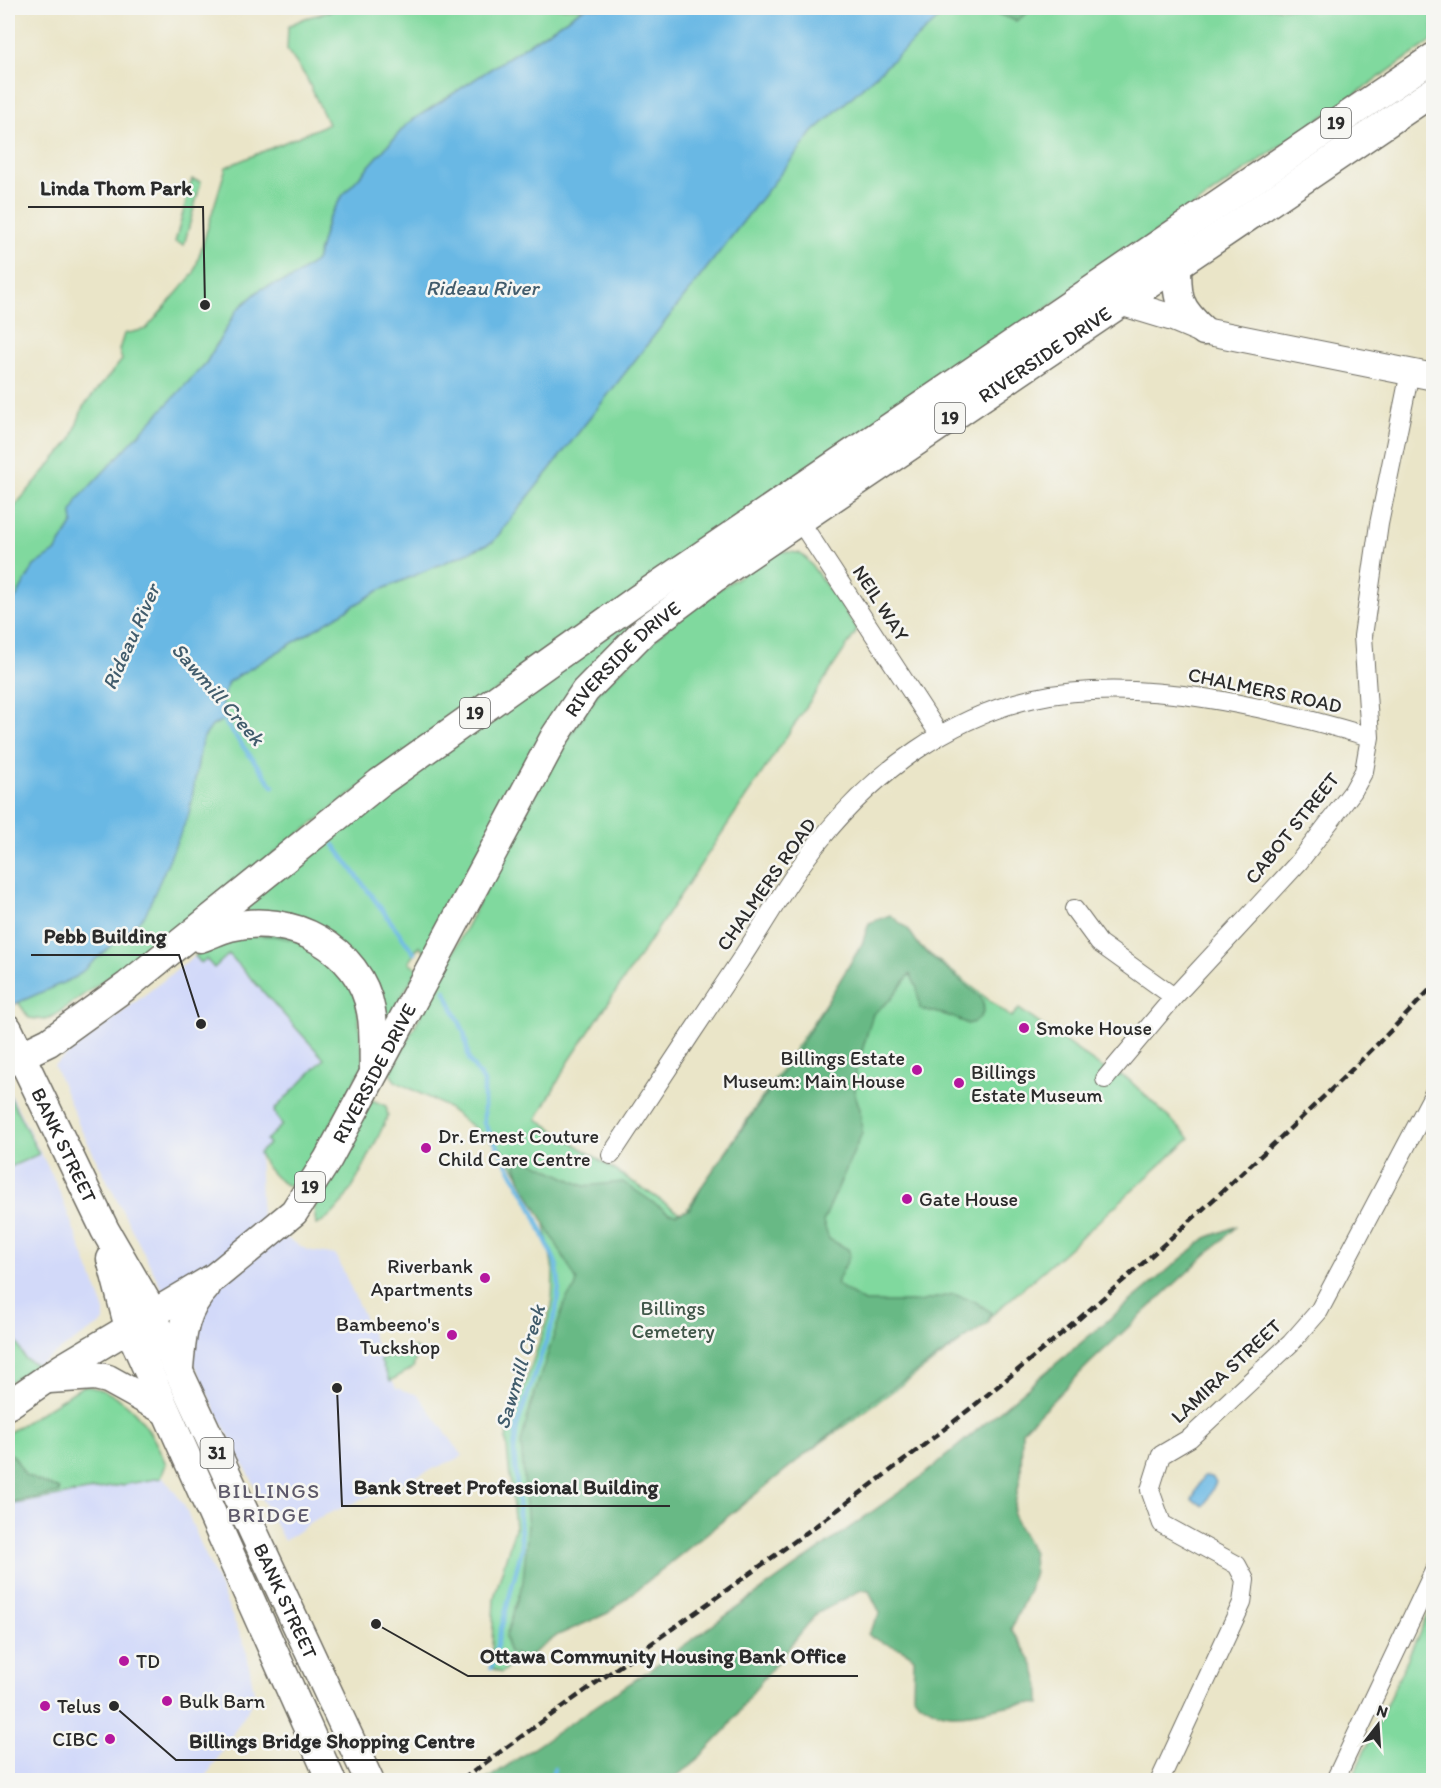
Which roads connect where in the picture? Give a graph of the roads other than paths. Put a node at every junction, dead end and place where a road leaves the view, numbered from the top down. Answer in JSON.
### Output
{"nodes":[{"id":1,"x":1434,"y":57,"type":"edge"},
{"id":2,"x":1434,"y":91,"type":"edge"},
{"id":3,"x":1177,"y":264,"type":"junction"},
{"id":4,"x":1113,"y":292,"type":"junction"},
{"id":5,"x":1204,"y":330,"type":"junction"},
{"id":6,"x":1422,"y":375,"type":"edge"},
{"id":7,"x":784,"y":498,"type":"junction"},
{"id":8,"x":800,"y":521,"type":"junction"},
{"id":9,"x":939,"y":734,"type":"junction"},
{"id":10,"x":1370,"y":737,"type":"junction"},
{"id":11,"x":1074,"y":909,"type":"dead end"},
{"id":12,"x":179,"y":947,"type":"junction"},
{"id":13,"x":1174,"y":997,"type":"junction"},
{"id":14,"x":8,"y":1030,"type":"edge"},
{"id":15,"x":15,"y":1059,"type":"edge"},
{"id":16,"x":374,"y":1072,"type":"junction"},
{"id":17,"x":1105,"y":1079,"type":"dead end"},
{"id":18,"x":1434,"y":1093,"type":"edge"},
{"id":19,"x":611,"y":1155,"type":"dead end"},
{"id":20,"x":215,"y":1277,"type":"junction"},
{"id":21,"x":140,"y":1321,"type":"junction"},
{"id":22,"x":179,"y":1371,"type":"junction"},
{"id":23,"x":46,"y":1379,"type":"junction"},
{"id":24,"x":8,"y":1405,"type":"edge"},
{"id":25,"x":164,"y":1410,"type":"junction"},
{"id":26,"x":1433,"y":1572,"type":"edge"},
{"id":27,"x":331,"y":1780,"type":"edge"},
{"id":28,"x":369,"y":1780,"type":"edge"},
{"id":29,"x":1160,"y":1780,"type":"edge"},
{"id":30,"x":1335,"y":1780,"type":"edge"}],
"edges":[{"from":1,"to":4,"type":"main road","name":"RIVERSIDE DRIVE","number":"19"},
{"from":2,"to":3,"type":"main road","name":"RIVERSIDE DRIVE","number":"19"},
{"from":3,"to":4,"type":"main road","name":"RIVERSIDE DRIVE","number":"19"},
{"from":3,"to":5,"type":"main road"},
{"from":4,"to":5,"type":"street"},
{"from":4,"to":7,"type":"main road","name":"RIVERSIDE DRIVE","number":"19"},
{"from":4,"to":8,"type":"main road","name":"RIVERSIDE DRIVE","number":"19"},
{"from":5,"to":6,"type":"street"},
{"from":6,"to":10,"type":"street","name":"CABOT STREET"},
{"from":7,"to":8,"type":"street","name":"NEIL WAY"},
{"from":7,"to":12,"type":"main road","name":"RIVERSIDE DRIVE","number":"19"},
{"from":8,"to":9,"type":"street","name":"NEIL WAY"},
{"from":8,"to":16,"type":"main road","name":"RIVERSIDE DRIVE","number":"19"},
{"from":9,"to":10,"type":"street","name":"CHALMERS ROAD"},
{"from":9,"to":19,"type":"street","name":"CHALMERS ROAD"},
{"from":10,"to":13,"type":"street","name":"CABOT STREET"},
{"from":11,"to":13,"type":"street"},
{"from":12,"to":15,"type":"main road","name":"RIVERSIDE DRIVE","number":"19"},
{"from":12,"to":16,"type":"main road"},
{"from":13,"to":17,"type":"street","name":"CABOT STREET"},
{"from":14,"to":15,"type":"main road","name":"BANK STREET","number":"31"},
{"from":15,"to":21,"type":"main road","name":"BANK STREET","number":"31"},
{"from":16,"to":20,"type":"main road","name":"RIVERSIDE DRIVE","number":"19"},
{"from":18,"to":29,"type":"street","name":"LAMIRA STREET"},
{"from":20,"to":21,"type":"main road","name":"RIVERSIDE DRIVE","number":"19"},
{"from":20,"to":22,"type":"main road"},
{"from":21,"to":22,"type":"main road","name":"BANK STREET","number":"31"},
{"from":21,"to":23,"type":"main road","name":"RIVERSIDE DRIVE","number":"19"},
{"from":21,"to":25,"type":"main road","name":"BANK STREET","number":"31"},
{"from":22,"to":28,"type":"main road","name":"BANK STREET","number":"31"},
{"from":23,"to":24,"type":"main road","name":"RIVERSIDE DRIVE","number":"19"},
{"from":23,"to":25,"type":"main road"},
{"from":25,"to":27,"type":"main road","name":"BANK STREET","number":"31"},
{"from":26,"to":30,"type":"street"}]}
